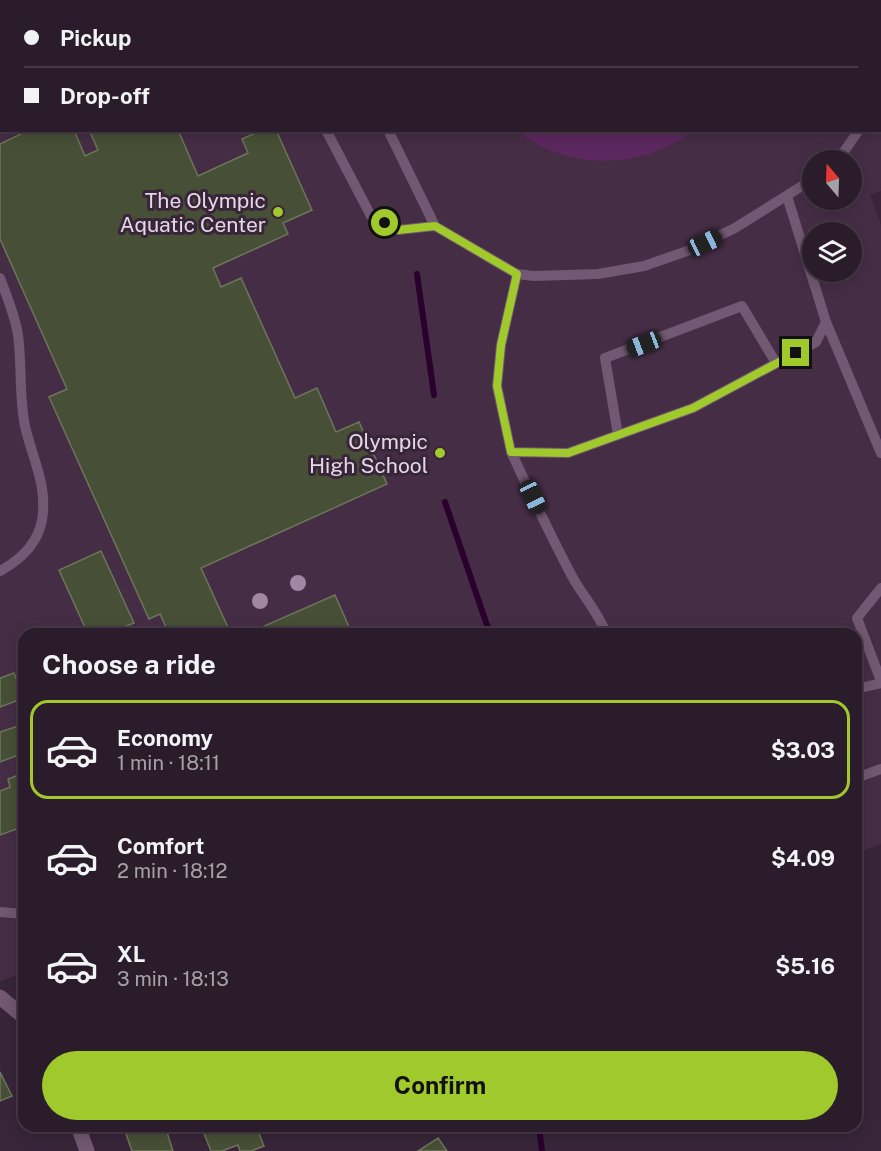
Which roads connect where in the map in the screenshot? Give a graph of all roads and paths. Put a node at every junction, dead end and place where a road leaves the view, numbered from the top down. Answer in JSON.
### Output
{"nodes":[{"id":1,"x":327,"y":132,"type":"edge"},
{"id":2,"x":389,"y":132,"type":"edge"},
{"id":3,"x":858,"y":132,"type":"edge"},
{"id":4,"x":845,"y":150,"type":"edge"},
{"id":5,"x":802,"y":186,"type":"edge"},
{"id":6,"x":787,"y":196,"type":"junction"},
{"id":7,"x":435,"y":226,"type":"junction"},
{"id":8,"x":517,"y":274,"type":"junction"},
{"id":9,"x":0,"y":278,"type":"edge"},
{"id":10,"x":826,"y":322,"type":"junction"},
{"id":11,"x":776,"y":363,"type":"junction"},
{"id":12,"x":618,"y":435,"type":"junction"},
{"id":13,"x":511,"y":452,"type":"junction"},
{"id":14,"x":881,"y":453,"type":"edge"},
{"id":15,"x":0,"y":571,"type":"edge"},
{"id":16,"x":881,"y":588,"type":"edge"},
{"id":17,"x":603,"y":628,"type":"edge"},
{"id":18,"x":861,"y":628,"type":"edge"},
{"id":19,"x":862,"y":631,"type":"edge"},
{"id":20,"x":881,"y":682,"type":"edge"},
{"id":21,"x":862,"y":688,"type":"edge"},
{"id":22,"x":881,"y":769,"type":"edge"},
{"id":23,"x":862,"y":776,"type":"edge"},
{"id":24,"x":0,"y":912,"type":"edge"},
{"id":25,"x":18,"y":914,"type":"edge"},
{"id":26,"x":0,"y":997,"type":"edge"},
{"id":27,"x":18,"y":1012,"type":"edge"},
{"id":28,"x":80,"y":1132,"type":"edge"},
{"id":29,"x":87,"y":1151,"type":"edge"}],
"edges":[{"from":1,"to":7,"type":"lane"},
{"from":2,"to":7,"type":"lane"},
{"from":3,"to":4,"type":"lane"},
{"from":5,"to":6,"type":"lane"},
{"from":6,"to":8,"type":"lane"},
{"from":6,"to":10,"type":"lane"},
{"from":7,"to":8,"type":"lane"},
{"from":8,"to":13,"type":"lane"},
{"from":9,"to":15,"type":"lane"},
{"from":10,"to":11,"type":"lane"},
{"from":10,"to":14,"type":"lane"},
{"from":11,"to":12,"type":"lane"},
{"from":11,"to":12,"type":"lane"},
{"from":12,"to":13,"type":"lane"},
{"from":13,"to":17,"type":"lane"},
{"from":16,"to":18,"type":"lane"},
{"from":19,"to":20,"type":"lane"},
{"from":20,"to":21,"type":"lane"},
{"from":22,"to":23,"type":"lane"},
{"from":24,"to":25,"type":"lane"},
{"from":26,"to":27,"type":"street"},
{"from":28,"to":29,"type":"street"}]}
